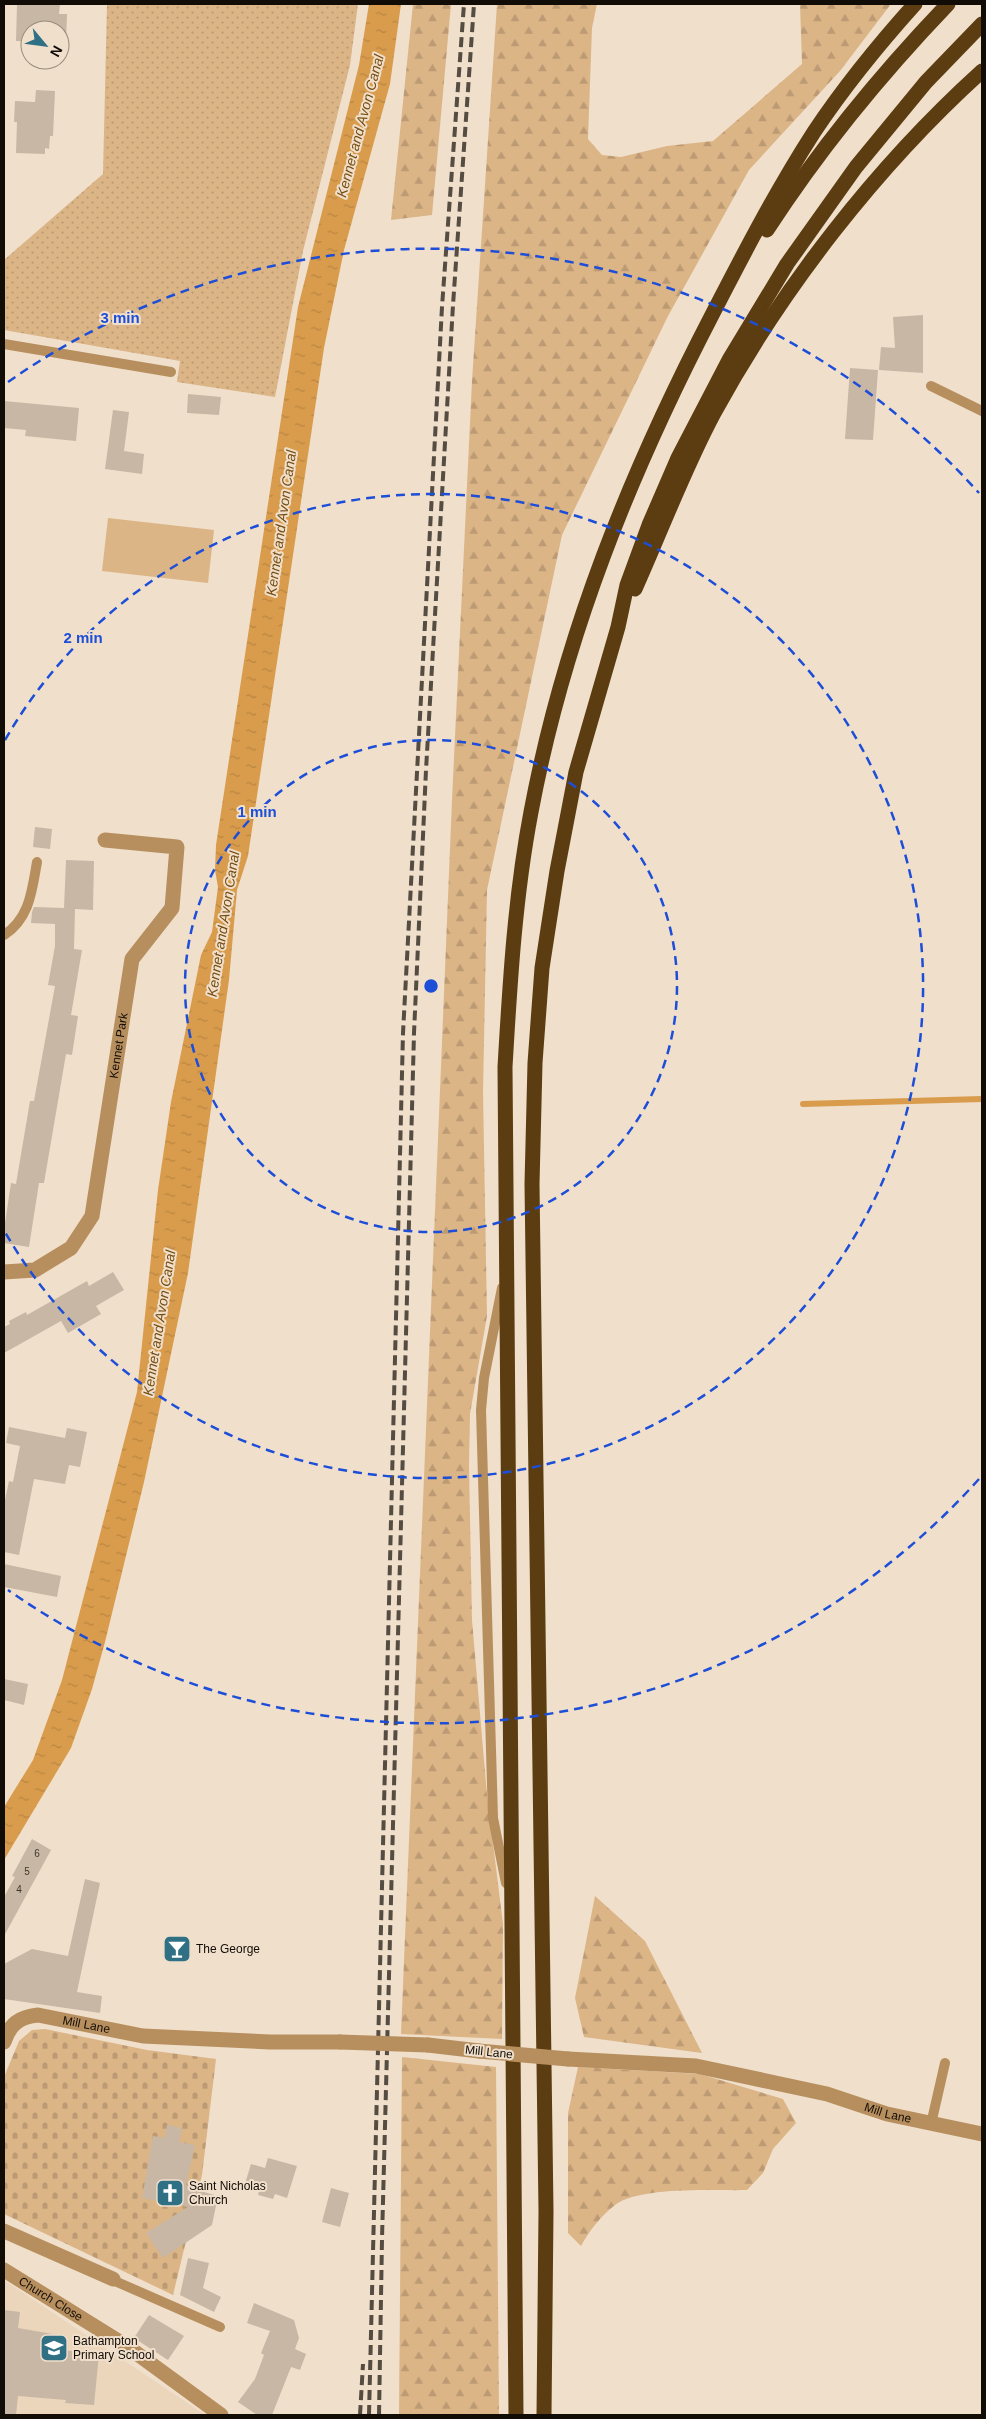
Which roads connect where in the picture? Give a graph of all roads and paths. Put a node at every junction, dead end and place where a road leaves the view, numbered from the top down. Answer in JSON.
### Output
{"nodes":[{"id":1,"x":915,"y":4,"type":"edge"},
{"id":2,"x":948,"y":4,"type":"edge"},
{"id":3,"x":982,"y":24,"type":"edge"},
{"id":4,"x":982,"y":71,"type":"edge"},
{"id":5,"x":4,"y":344,"type":"edge"},
{"id":6,"x":697,"y":344,"type":"junction"},
{"id":7,"x":171,"y":372,"type":"dead end"},
{"id":8,"x":931,"y":386,"type":"dead end"},
{"id":9,"x":982,"y":411,"type":"edge"},
{"id":10,"x":618,"y":627,"type":"junction"},
{"id":11,"x":105,"y":840,"type":"dead end"},
{"id":12,"x":37,"y":862,"type":"dead end"},
{"id":13,"x":4,"y":935,"type":"edge"},
{"id":14,"x":4,"y":1272,"type":"edge"},
{"id":15,"x":506,"y":1273,"type":"junction"},
{"id":16,"x":513,"y":1916,"type":"junction"},
{"id":17,"x":4,"y":2042,"type":"edge"},
{"id":18,"x":945,"y":2063,"type":"dead end"},
{"id":19,"x":931,"y":2124,"type":"junction"},
{"id":20,"x":982,"y":2134,"type":"edge"},
{"id":21,"x":4,"y":2231,"type":"edge"},
{"id":22,"x":4,"y":2270,"type":"edge"},
{"id":23,"x":113,"y":2279,"type":"joint"},
{"id":24,"x":220,"y":2327,"type":"dead end"},
{"id":25,"x":221,"y":2415,"type":"edge"},
{"id":26,"x":516,"y":2415,"type":"edge"},
{"id":27,"x":544,"y":2415,"type":"edge"}],
"edges":[{"from":1,"to":6,"type":"highway"},
{"from":2,"to":6,"type":"highway"},
{"from":3,"to":10,"type":"highway"},
{"from":4,"to":10,"type":"highway"},
{"from":5,"to":7,"type":"lane"},
{"from":6,"to":15,"type":"highway"},
{"from":8,"to":9,"type":"lane"},
{"from":10,"to":27,"type":"highway"},
{"from":11,"to":14,"type":"street","name":"Kennet Park"},
{"from":12,"to":13,"type":"lane"},
{"from":15,"to":16,"type":"highway"},
{"from":15,"to":16,"type":"lane"},
{"from":16,"to":26,"type":"highway"},
{"from":17,"to":19,"type":"street","name":"Mill Lane","bridge":true},
{"from":18,"to":19,"type":"lane"},
{"from":19,"to":20,"type":"street","name":"Mill Lane"},
{"from":21,"to":23,"type":"street"},
{"from":22,"to":25,"type":"street","name":"Church Close"},
{"from":23,"to":24,"type":"lane"}]}
